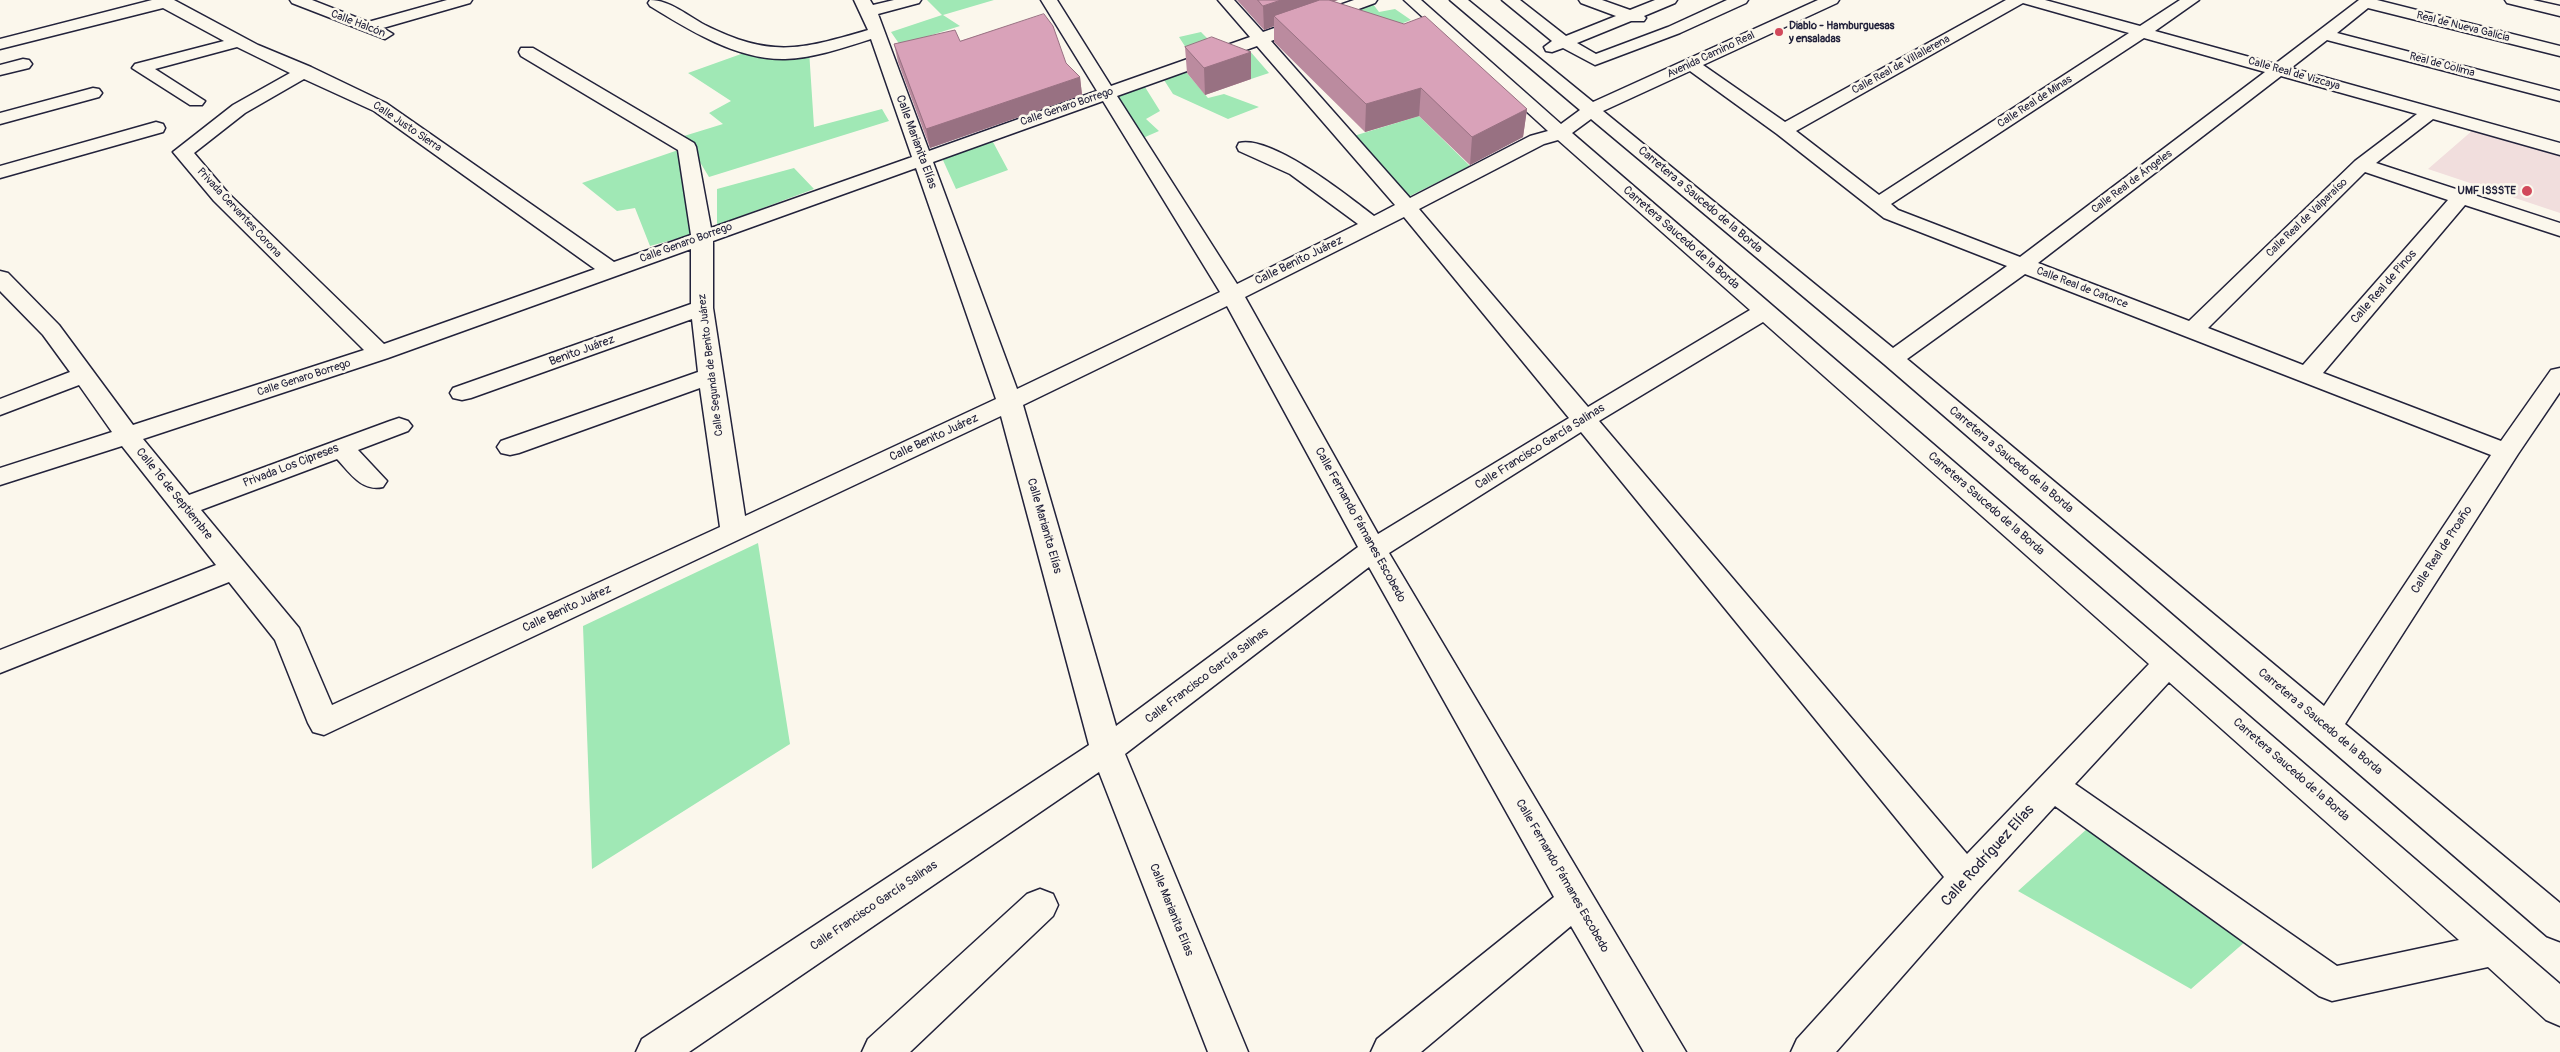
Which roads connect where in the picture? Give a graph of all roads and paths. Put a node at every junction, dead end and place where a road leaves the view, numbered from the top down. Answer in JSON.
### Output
{"nodes":[{"id":1,"x":300,"y":0,"type":"edge"},
{"id":2,"x":464,"y":0,"type":"edge"},
{"id":3,"x":913,"y":0,"type":"edge"},
{"id":4,"x":1049,"y":0,"type":"edge"},
{"id":5,"x":1226,"y":0,"type":"edge"},
{"id":6,"x":1369,"y":0,"type":"edge"},
{"id":7,"x":1412,"y":0,"type":"edge"},
{"id":8,"x":1458,"y":0,"type":"edge"},
{"id":9,"x":1510,"y":0,"type":"edge"},
{"id":10,"x":1587,"y":0,"type":"edge"},
{"id":11,"x":1670,"y":0,"type":"edge"},
{"id":12,"x":1740,"y":0,"type":"edge"},
{"id":13,"x":1794,"y":0,"type":"edge"},
{"id":14,"x":1831,"y":0,"type":"edge"},
{"id":15,"x":2018,"y":0,"type":"edge"},
{"id":16,"x":2028,"y":0,"type":"edge"},
{"id":17,"x":2191,"y":0,"type":"edge"},
{"id":18,"x":2513,"y":0,"type":"edge"},
{"id":19,"x":164,"y":1,"type":"edge"},
{"id":20,"x":2367,"y":1,"type":"edge"},
{"id":21,"x":656,"y":3,"type":"dead end"},
{"id":22,"x":2560,"y":11,"type":"edge"},
{"id":23,"x":869,"y":14,"type":"edge"},
{"id":24,"x":1630,"y":15,"type":"junction"},
{"id":25,"x":367,"y":27,"type":"junction"},
{"id":26,"x":1674,"y":30,"type":"junction"},
{"id":27,"x":2141,"y":33,"type":"junction"},
{"id":28,"x":2324,"y":34,"type":"junction"},
{"id":29,"x":391,"y":36,"type":"dead end"},
{"id":30,"x":1260,"y":39,"type":"junction"},
{"id":31,"x":1701,"y":40,"type":"junction"},
{"id":32,"x":238,"y":42,"type":"junction"},
{"id":33,"x":1564,"y":42,"type":"junction"},
{"id":34,"x":0,"y":44,"type":"edge"},
{"id":35,"x":1726,"y":48,"type":"junction"},
{"id":36,"x":2560,"y":51,"type":"edge"},
{"id":37,"x":526,"y":52,"type":"dead end"},
{"id":38,"x":1527,"y":56,"type":"junction"},
{"id":39,"x":23,"y":64,"type":"dead end"},
{"id":40,"x":1691,"y":64,"type":"junction"},
{"id":41,"x":0,"y":70,"type":"edge"},
{"id":42,"x":2279,"y":70,"type":"junction"},
{"id":43,"x":305,"y":71,"type":"junction"},
{"id":44,"x":93,"y":93,"type":"dead end"},
{"id":45,"x":1107,"y":93,"type":"junction"},
{"id":46,"x":2560,"y":96,"type":"edge"},
{"id":47,"x":196,"y":102,"type":"dead end"},
{"id":48,"x":1585,"y":105,"type":"junction"},
{"id":49,"x":2430,"y":113,"type":"junction"},
{"id":50,"x":0,"y":119,"type":"edge"},
{"id":51,"x":156,"y":128,"type":"dead end"},
{"id":52,"x":1784,"y":130,"type":"junction"},
{"id":53,"x":1548,"y":131,"type":"junction"},
{"id":54,"x":1246,"y":147,"type":"dead end"},
{"id":55,"x":2560,"y":149,"type":"edge"},
{"id":56,"x":922,"y":158,"type":"junction"},
{"id":57,"x":2362,"y":164,"type":"junction"},
{"id":58,"x":0,"y":172,"type":"edge"},
{"id":59,"x":2460,"y":198,"type":"junction"},
{"id":60,"x":1878,"y":204,"type":"junction"},
{"id":61,"x":1408,"y":208,"type":"junction"},
{"id":62,"x":1373,"y":225,"type":"junction"},
{"id":63,"x":2560,"y":230,"type":"edge"},
{"id":64,"x":702,"y":237,"type":"junction"},
{"id":65,"x":2022,"y":265,"type":"junction"},
{"id":66,"x":611,"y":270,"type":"junction"},
{"id":67,"x":0,"y":278,"type":"edge"},
{"id":68,"x":1232,"y":294,"type":"junction"},
{"id":69,"x":702,"y":308,"type":"junction"},
{"id":70,"x":1765,"y":311,"type":"junction"},
{"id":71,"x":2192,"y":331,"type":"junction"},
{"id":72,"x":380,"y":353,"type":"junction"},
{"id":73,"x":1892,"y":359,"type":"junction"},
{"id":74,"x":84,"y":375,"type":"junction"},
{"id":75,"x":2560,"y":375,"type":"edge"},
{"id":76,"x":710,"y":376,"type":"junction"},
{"id":77,"x":2308,"y":376,"type":"junction"},
{"id":78,"x":462,"y":393,"type":"dead end"},
{"id":79,"x":1010,"y":403,"type":"junction"},
{"id":80,"x":0,"y":408,"type":"edge"},
{"id":81,"x":1583,"y":420,"type":"junction"},
{"id":82,"x":398,"y":426,"type":"dead end"},
{"id":83,"x":128,"y":436,"type":"junction"},
{"id":84,"x":340,"y":447,"type":"junction"},
{"id":85,"x":510,"y":447,"type":"dead end"},
{"id":86,"x":2506,"y":452,"type":"junction"},
{"id":87,"x":0,"y":478,"type":"edge"},
{"id":88,"x":374,"y":481,"type":"dead end"},
{"id":89,"x":184,"y":507,"type":"junction"},
{"id":90,"x":734,"y":530,"type":"junction"},
{"id":91,"x":1374,"y":550,"type":"junction"},
{"id":92,"x":234,"y":568,"type":"junction"},
{"id":93,"x":0,"y":662,"type":"edge"},
{"id":94,"x":2168,"y":663,"type":"junction"},
{"id":95,"x":324,"y":723,"type":"joint"},
{"id":96,"x":2327,"y":727,"type":"junction"},
{"id":97,"x":1107,"y":750,"type":"junction"},
{"id":98,"x":2052,"y":786,"type":"junction"},
{"id":99,"x":1966,"y":878,"type":"junction"},
{"id":100,"x":1576,"y":901,"type":"junction"},
{"id":101,"x":1040,"y":905,"type":"dead end"},
{"id":102,"x":2560,"y":926,"type":"edge"},
{"id":103,"x":2495,"y":949,"type":"junction"},
{"id":104,"x":2560,"y":1008,"type":"edge"},
{"id":105,"x":656,"y":1052,"type":"edge"},
{"id":106,"x":882,"y":1052,"type":"edge"},
{"id":107,"x":1228,"y":1052,"type":"edge"},
{"id":108,"x":1391,"y":1052,"type":"edge"},
{"id":109,"x":1666,"y":1052,"type":"edge"},
{"id":110,"x":1811,"y":1052,"type":"edge"}],
"edges":[{"from":1,"to":25,"type":"street","name":"Calle Halcón"},
{"from":2,"to":25,"type":"street"},
{"from":3,"to":23,"type":"street"},
{"from":4,"to":45,"type":"street","name":"Calle Fernando Pámanes Escobedo"},
{"from":5,"to":30,"type":"street"},
{"from":6,"to":30,"type":"street","name":"Calle Genaro Borrego"},
{"from":7,"to":53,"type":"street","name":"Carretera Saucedo de la Borda"},
{"from":8,"to":38,"type":"street","name":"Carretera a Saucedo de la Borda"},
{"from":9,"to":33,"type":"street"},
{"from":10,"to":24,"type":"street"},
{"from":11,"to":24,"type":"street"},
{"from":12,"to":26,"type":"street"},
{"from":13,"to":31,"type":"street","name":"Avenida Camino Real"},
{"from":14,"to":35,"type":"street","name":"Avenida Camino Real"},
{"from":15,"to":52,"type":"street","name":"Calle Real de Villallerena"},
{"from":16,"to":27,"type":"street","name":"Calle Real de Vizcaya"},
{"from":17,"to":27,"type":"street","name":"Calle Real de Minas"},
{"from":18,"to":22,"type":"street"},
{"from":19,"to":32,"type":"street","name":"Calle Justo Sierra"},
{"from":19,"to":34,"type":"street"},
{"from":20,"to":28,"type":"street","name":"Calle Real de Ángeles"},
{"from":20,"to":36,"type":"street","name":"Real de Nueva Galicia"},
{"from":21,"to":23,"type":"street"},
{"from":23,"to":56,"type":"street","name":"Calle Marianita Elías"},
{"from":24,"to":26,"type":"street"},
{"from":24,"to":33,"type":"street"},
{"from":25,"to":29,"type":"street","name":"Calle Halcón"},
{"from":26,"to":31,"type":"street"},
{"from":26,"to":33,"type":"street"},
{"from":27,"to":42,"type":"street","name":"Calle Real de Vizcaya"},
{"from":27,"to":60,"type":"street","name":"Calle Real de Minas"},
{"from":28,"to":42,"type":"street","name":"Calle Real de Ángeles"},
{"from":28,"to":46,"type":"street","name":"Real de Colima"},
{"from":30,"to":45,"type":"street","name":"Calle Genaro Borrego"},
{"from":30,"to":61,"type":"street"},
{"from":31,"to":35,"type":"street"},
{"from":31,"to":48,"type":"street","name":"Avenida Camino Real"},
{"from":32,"to":43,"type":"street","name":"Calle Justo Sierra"},
{"from":32,"to":47,"type":"street"},
{"from":33,"to":38,"type":"street"},
{"from":35,"to":40,"type":"street","name":"Avenida Camino Real"},
{"from":37,"to":64,"type":"street","name":"Calle Segunda de Benito Juárez"},
{"from":38,"to":48,"type":"street","name":"Carretera a Saucedo de la Borda"},
{"from":39,"to":41,"type":"street"},
{"from":40,"to":48,"type":"street","name":"Avenida Camino Real"},
{"from":40,"to":52,"type":"street","name":"Calle Real de Catorce"},
{"from":42,"to":49,"type":"street","name":"Calle Real de Vizcaya"},
{"from":42,"to":65,"type":"street","name":"Calle Real de Ángeles"},
{"from":43,"to":66,"type":"street","name":"Calle Justo Sierra"},
{"from":43,"to":72,"type":"street","name":"Privada Cervantes Corona"},
{"from":44,"to":50,"type":"street"},
{"from":45,"to":56,"type":"street","name":"Calle Genaro Borrego"},
{"from":45,"to":68,"type":"street","name":"Calle Fernando Pámanes Escobedo"},
{"from":48,"to":53,"type":"street","name":"Calle Benito Juárez"},
{"from":48,"to":73,"type":"street","name":"Carretera a Saucedo de la Borda"},
{"from":49,"to":55,"type":"street","name":"Calle Real de Vizcaya"},
{"from":49,"to":57,"type":"street","name":"Calle Real de Valparaíso"},
{"from":51,"to":58,"type":"street"},
{"from":52,"to":60,"type":"street","name":"Calle Real de Catorce"},
{"from":53,"to":61,"type":"street","name":"Calle Benito Juárez"},
{"from":53,"to":70,"type":"street","name":"Carretera Saucedo de la Borda"},
{"from":54,"to":62,"type":"street"},
{"from":56,"to":64,"type":"street","name":"Calle Genaro Borrego"},
{"from":56,"to":79,"type":"street","name":"Calle Marianita Elías"},
{"from":57,"to":59,"type":"street"},
{"from":57,"to":71,"type":"street","name":"Calle Real de Valparaíso"},
{"from":59,"to":63,"type":"street"},
{"from":59,"to":77,"type":"street","name":"Calle Real de Pinos"},
{"from":60,"to":65,"type":"street","name":"Calle Real de Catorce"},
{"from":61,"to":62,"type":"street","name":"Calle Benito Juárez"},
{"from":61,"to":81,"type":"street"},
{"from":62,"to":68,"type":"street","name":"Calle Benito Juárez"},
{"from":64,"to":66,"type":"street","name":"Calle Genaro Borrego"},
{"from":64,"to":69,"type":"street","name":"Calle Segunda de Benito Juárez"},
{"from":65,"to":71,"type":"street","name":"Calle Real de Catorce"},
{"from":65,"to":73,"type":"street","name":"Calle Real de Ángeles"},
{"from":66,"to":72,"type":"street","name":"Calle Genaro Borrego"},
{"from":67,"to":74,"type":"street","name":"Calle 16 de Septiembre"},
{"from":68,"to":79,"type":"street","name":"Calle Benito Juárez"},
{"from":68,"to":91,"type":"street","name":"Calle Fernando Pámanes Escobedo"},
{"from":69,"to":76,"type":"street","name":"Calle Segunda de Benito Juárez"},
{"from":69,"to":78,"type":"street","name":"Benito Juárez"},
{"from":70,"to":81,"type":"street","name":"Calle Francisco García Salinas"},
{"from":70,"to":94,"type":"street","name":"Carretera Saucedo de la Borda"},
{"from":71,"to":77,"type":"street","name":"Calle Real de Catorce"},
{"from":72,"to":83,"type":"street","name":"Calle Genaro Borrego"},
{"from":73,"to":96,"type":"street","name":"Carretera a Saucedo de la Borda"},
{"from":74,"to":80,"type":"street"},
{"from":74,"to":83,"type":"street","name":"Calle 16 de Septiembre"},
{"from":75,"to":86,"type":"street","name":"Calle Real de Proaño"},
{"from":76,"to":85,"type":"street"},
{"from":76,"to":90,"type":"street","name":"Calle Segunda de Benito Juárez"},
{"from":77,"to":86,"type":"street","name":"Calle Real de Catorce"},
{"from":79,"to":90,"type":"street","name":"Calle Benito Juárez"},
{"from":79,"to":97,"type":"street","name":"Calle Marianita Elías"},
{"from":81,"to":91,"type":"street","name":"Calle Francisco García Salinas"},
{"from":81,"to":99,"type":"street"},
{"from":82,"to":84,"type":"street","name":"Privada Los Cipreses"},
{"from":83,"to":87,"type":"street","name":"Calle Genaro Borrego"},
{"from":83,"to":89,"type":"street","name":"Calle 16 de Septiembre"},
{"from":84,"to":88,"type":"street"},
{"from":84,"to":89,"type":"street","name":"Privada Los Cipreses"},
{"from":86,"to":96,"type":"street","name":"Calle Real de Proaño"},
{"from":89,"to":92,"type":"street","name":"Calle 16 de Septiembre"},
{"from":90,"to":95,"type":"street","name":"Calle Benito Juárez"},
{"from":91,"to":97,"type":"street","name":"Calle Francisco García Salinas"},
{"from":91,"to":100,"type":"street","name":"Calle Fernando Pámanes Escobedo"},
{"from":92,"to":93,"type":"street"},
{"from":92,"to":95,"type":"street","name":"Calle 16 de Septiembre"},
{"from":94,"to":98,"type":"street","name":"Calle Rodríguez Elías"},
{"from":94,"to":103,"type":"street","name":"Carretera Saucedo de la Borda"},
{"from":96,"to":102,"type":"street","name":"Carretera a Saucedo de la Borda"},
{"from":97,"to":105,"type":"street","name":"Calle Francisco García Salinas"},
{"from":97,"to":107,"type":"street","name":"Calle Marianita Elías"},
{"from":98,"to":99,"type":"street","name":"Calle Rodríguez Elías"},
{"from":98,"to":103,"type":"street"},
{"from":99,"to":110,"type":"street","name":"Calle Rodríguez Elías"},
{"from":100,"to":108,"type":"street"},
{"from":100,"to":109,"type":"street","name":"Calle Fernando Pámanes Escobedo"},
{"from":101,"to":106,"type":"street"},
{"from":103,"to":104,"type":"street","name":"Carretera Saucedo de la Borda"}]}
